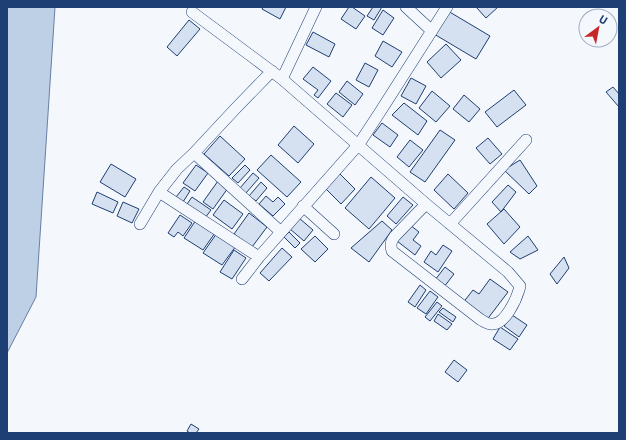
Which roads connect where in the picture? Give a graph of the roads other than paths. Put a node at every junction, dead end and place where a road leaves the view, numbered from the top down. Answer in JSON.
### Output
{"nodes":[{"id":1,"x":316,"y":7,"type":"edge"},
{"id":2,"x":406,"y":7,"type":"edge"},
{"id":3,"x":446,"y":7,"type":"edge"},
{"id":4,"x":192,"y":12,"type":"dead end"},
{"id":5,"x":432,"y":31,"type":"junction"},
{"id":6,"x":272,"y":71,"type":"junction"},
{"id":7,"x":282,"y":79,"type":"junction"},
{"id":8,"x":526,"y":140,"type":"dead end"},
{"id":9,"x":359,"y":144,"type":"junction"},
{"id":10,"x":194,"y":153,"type":"junction"},
{"id":11,"x":159,"y":192,"type":"junction"},
{"id":12,"x":426,"y":204,"type":"junction"},
{"id":13,"x":303,"y":206,"type":"junction"},
{"id":14,"x":140,"y":224,"type":"dead end"},
{"id":15,"x":450,"y":224,"type":"junction"},
{"id":16,"x":282,"y":232,"type":"junction"},
{"id":17,"x":334,"y":234,"type":"dead end"},
{"id":18,"x":259,"y":257,"type":"junction"},
{"id":19,"x":242,"y":279,"type":"dead end"}],
"edges":[{"from":1,"to":7,"type":"street"},
{"from":2,"to":5,"type":"street"},
{"from":3,"to":5,"type":"street"},
{"from":4,"to":6,"type":"street"},
{"from":5,"to":9,"type":"street"},
{"from":6,"to":7,"type":"street"},
{"from":6,"to":10,"type":"street"},
{"from":7,"to":9,"type":"street"},
{"from":8,"to":15,"type":"street"},
{"from":9,"to":12,"type":"street"},
{"from":9,"to":13,"type":"street"},
{"from":10,"to":11,"type":"street"},
{"from":10,"to":16,"type":"street"},
{"from":11,"to":14,"type":"street"},
{"from":11,"to":18,"type":"street"},
{"from":12,"to":15,"type":"street"},
{"from":12,"to":15,"type":"street"},
{"from":13,"to":16,"type":"street"},
{"from":13,"to":17,"type":"street"},
{"from":16,"to":18,"type":"street"},
{"from":18,"to":19,"type":"street"}]}
